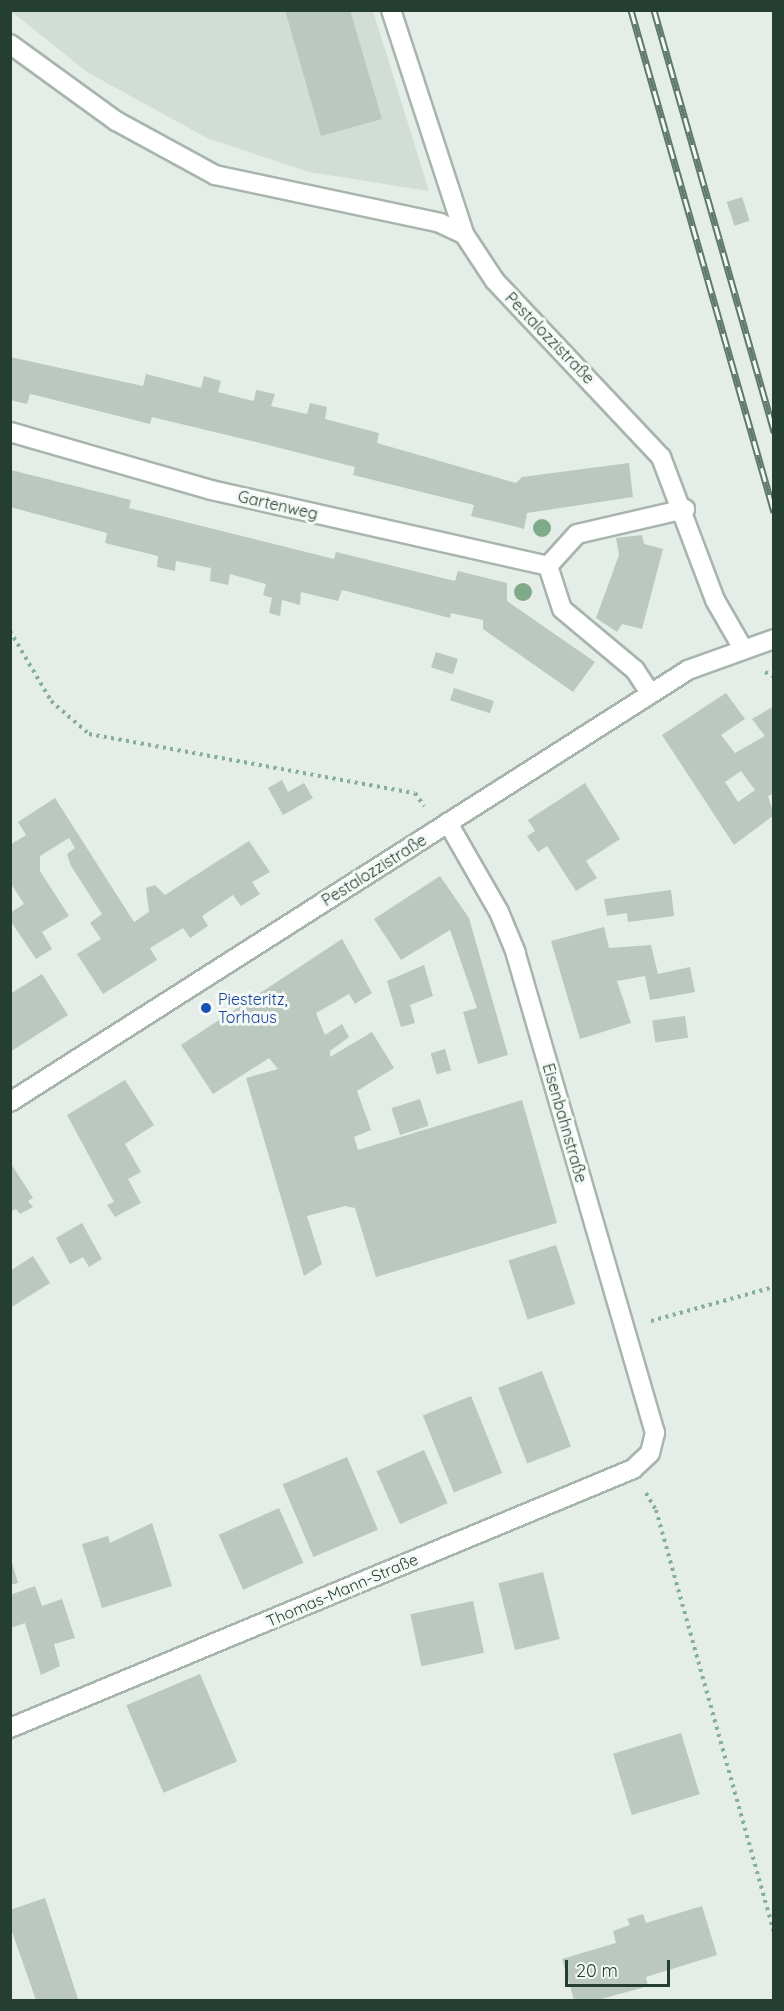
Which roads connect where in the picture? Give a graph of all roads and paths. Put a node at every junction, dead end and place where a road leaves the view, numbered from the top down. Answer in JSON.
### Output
{"nodes":[{"id":1,"x":391,"y":10,"type":"edge"},
{"id":2,"x":10,"y":44,"type":"edge"},
{"id":3,"x":464,"y":234,"type":"junction"},
{"id":4,"x":10,"y":432,"type":"edge"},
{"id":5,"x":685,"y":509,"type":"junction"},
{"id":6,"x":548,"y":566,"type":"junction"},
{"id":7,"x":10,"y":631,"type":"edge"},
{"id":8,"x":774,"y":639,"type":"edge"},
{"id":9,"x":742,"y":647,"type":"junction"},
{"id":10,"x":650,"y":693,"type":"junction"},
{"id":11,"x":443,"y":826,"type":"junction"},
{"id":12,"x":10,"y":1102,"type":"edge"},
{"id":13,"x":774,"y":1287,"type":"edge"},
{"id":14,"x":624,"y":1329,"type":"junction"},
{"id":15,"x":655,"y":1433,"type":"joint"},
{"id":16,"x":633,"y":1469,"type":"junction"},
{"id":17,"x":10,"y":1728,"type":"edge"},
{"id":18,"x":774,"y":1932,"type":"edge"}],
"edges":[{"from":1,"to":3,"type":"street","name":"Pestalozzistraße"},
{"from":2,"to":3,"type":"street"},
{"from":3,"to":5,"type":"street","name":"Pestalozzistraße"},
{"from":4,"to":6,"type":"street","name":"Gartenweg"},
{"from":5,"to":6,"type":"street"},
{"from":5,"to":9,"type":"street","name":"Pestalozzistraße"},
{"from":6,"to":10,"type":"street"},
{"from":7,"to":11,"type":"path"},
{"from":8,"to":9,"type":"street","name":"Pestalozzistraße"},
{"from":9,"to":10,"type":"street","name":"Pestalozzistraße"},
{"from":10,"to":11,"type":"street","name":"Pestalozzistraße"},
{"from":11,"to":12,"type":"street","name":"Pestalozzistraße"},
{"from":11,"to":14,"type":"street","name":"Eisenbahnstraße"},
{"from":13,"to":14,"type":"path"},
{"from":14,"to":15,"type":"street","name":"Eisenbahnstraße"},
{"from":15,"to":16,"type":"street","name":"Thomas-Mann-Straße"},
{"from":16,"to":17,"type":"street","name":"Thomas-Mann-Straße"},
{"from":16,"to":18,"type":"path"}]}
